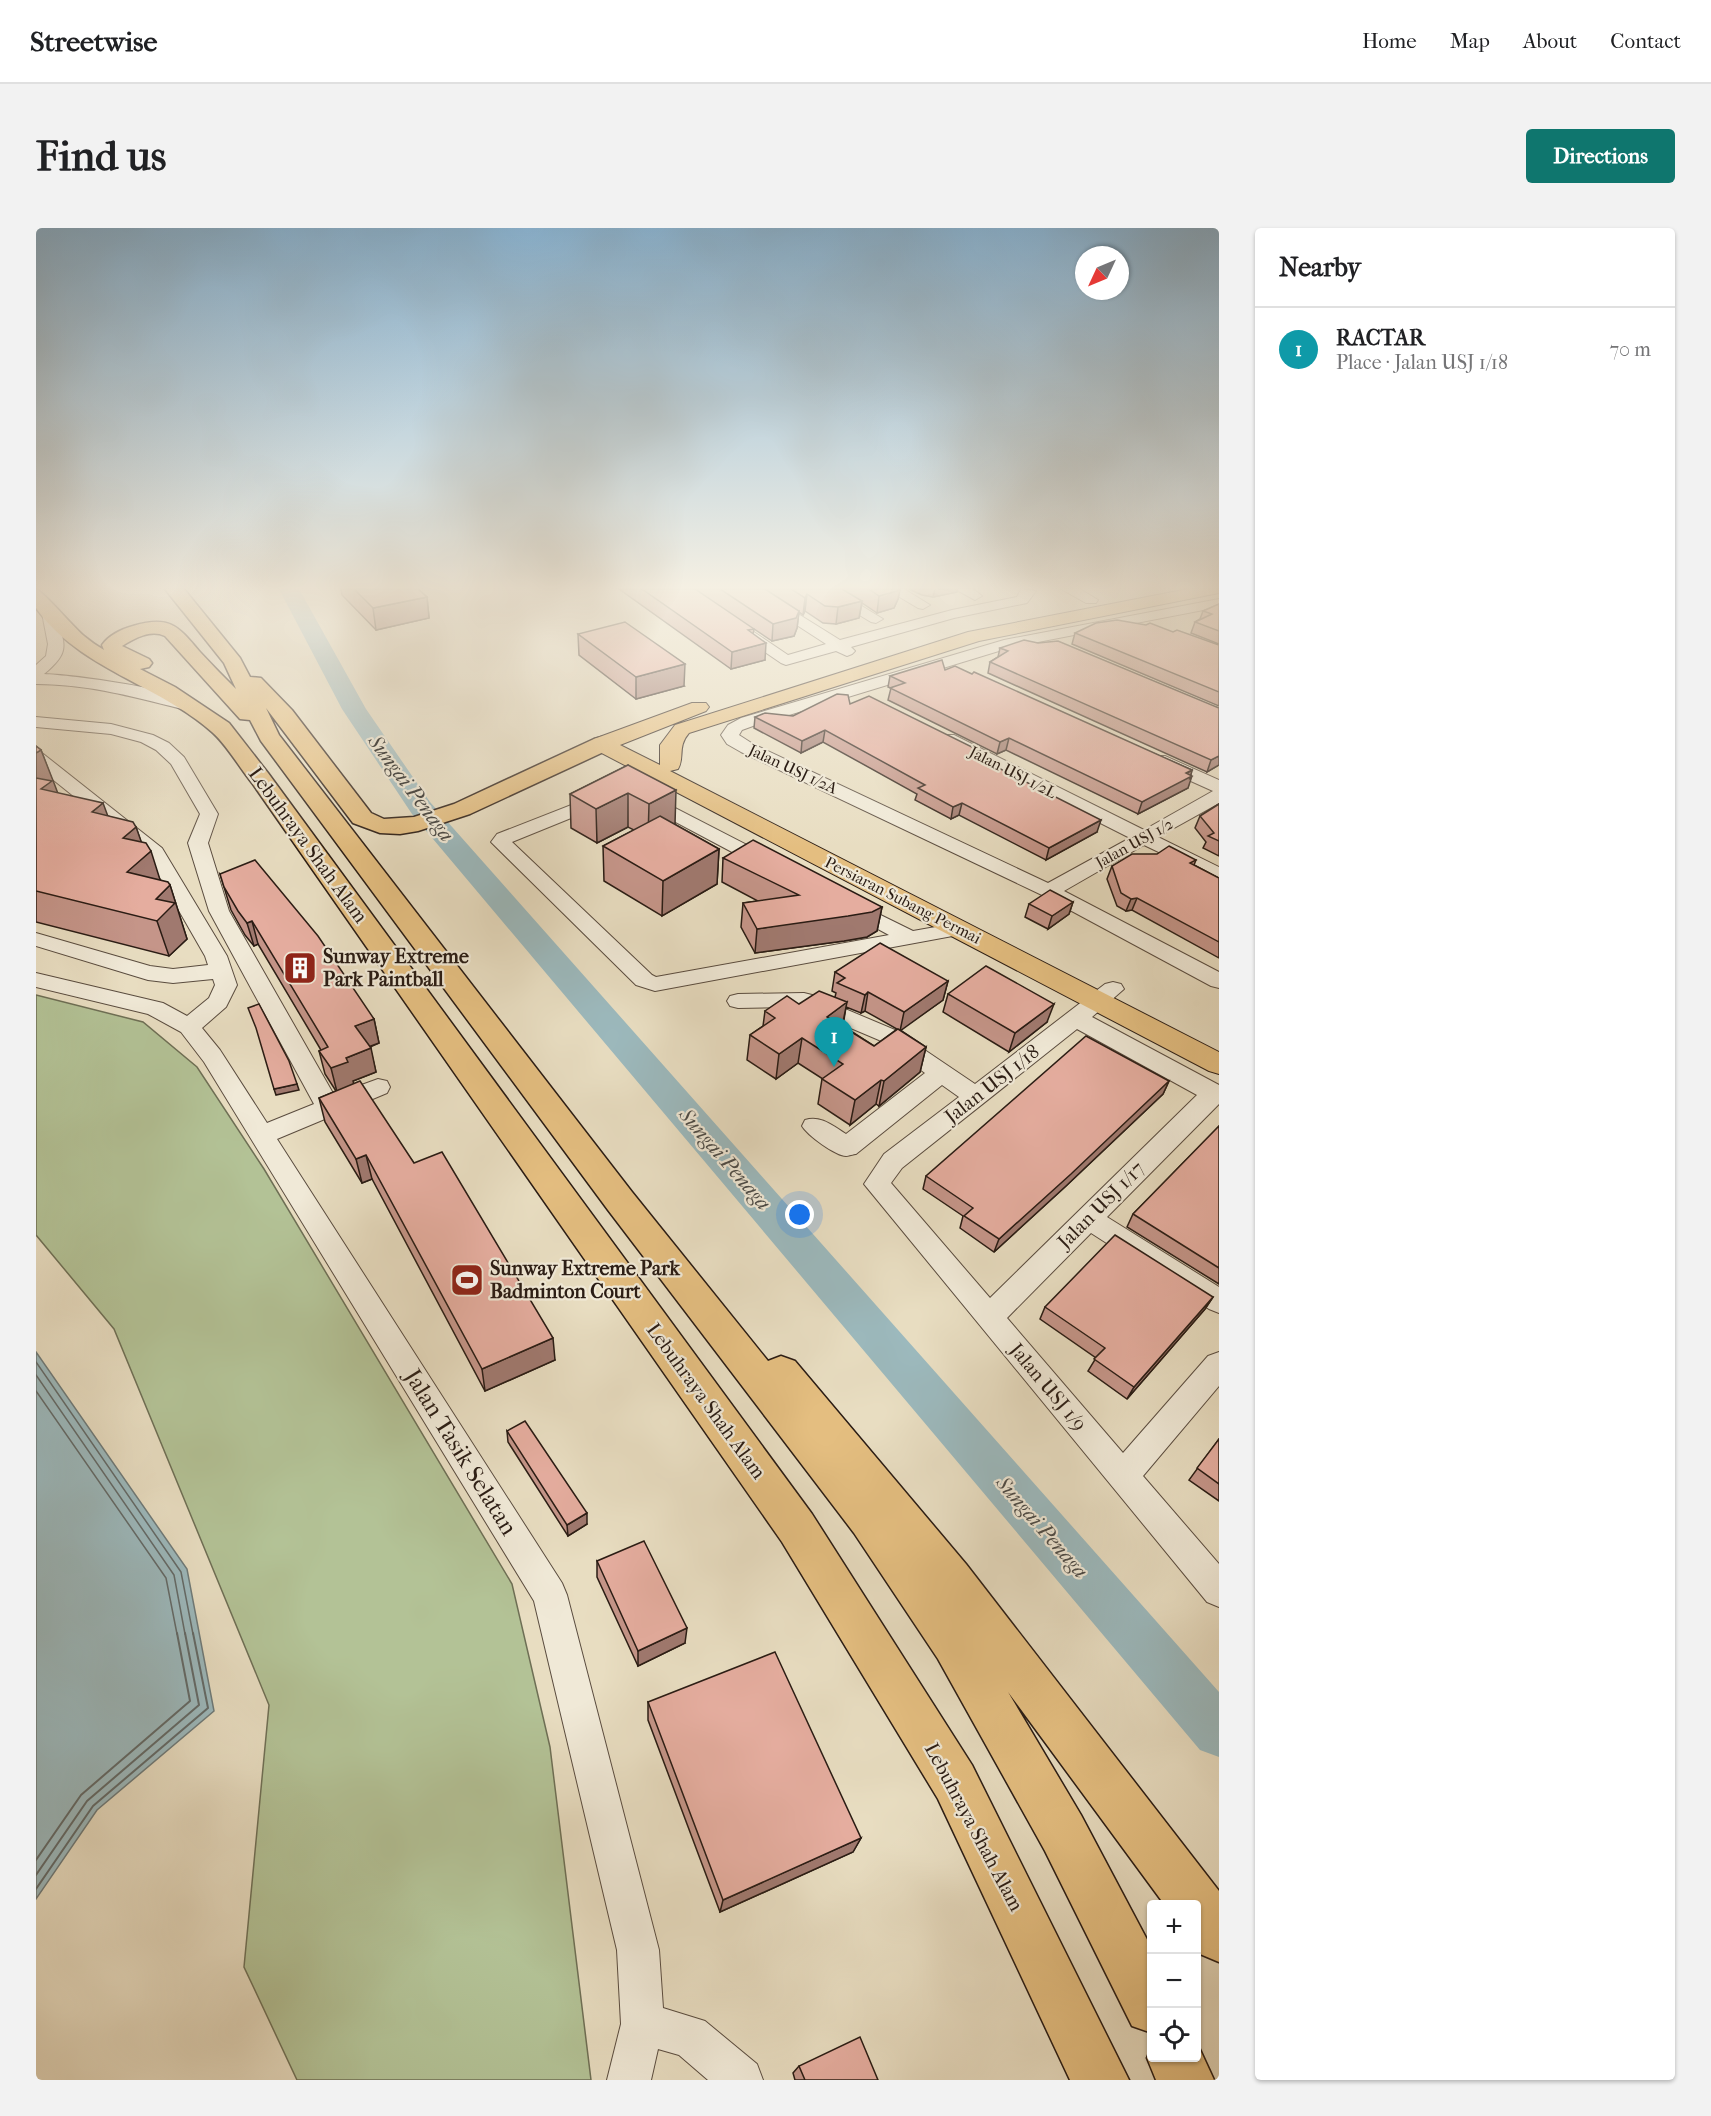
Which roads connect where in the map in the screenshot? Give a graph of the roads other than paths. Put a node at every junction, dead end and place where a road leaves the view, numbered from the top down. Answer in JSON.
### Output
{"nodes":[{"id":1,"x":138,"y":675,"type":"edge"},
{"id":2,"x":164,"y":675,"type":"edge"},
{"id":3,"x":211,"y":675,"type":"edge"},
{"id":4,"x":239,"y":675,"type":"edge"},
{"id":5,"x":247,"y":675,"type":"edge"},
{"id":6,"x":798,"y":675,"type":"edge"},
{"id":7,"x":851,"y":675,"type":"edge"},
{"id":8,"x":898,"y":675,"type":"edge"},
{"id":9,"x":36,"y":679,"type":"edge"},
{"id":10,"x":850,"y":690,"type":"junction"},
{"id":11,"x":872,"y":701,"type":"edge"},
{"id":12,"x":190,"y":706,"type":"junction"},
{"id":13,"x":36,"y":722,"type":"edge"},
{"id":14,"x":221,"y":728,"type":"junction"},
{"id":15,"x":934,"y":732,"type":"edge"},
{"id":16,"x":268,"y":736,"type":"junction"},
{"id":17,"x":610,"y":741,"type":"junction"},
{"id":18,"x":1145,"y":754,"type":"edge"},
{"id":19,"x":36,"y":757,"type":"edge"},
{"id":20,"x":670,"y":764,"type":"junction"},
{"id":21,"x":1219,"y":787,"type":"edge"},
{"id":22,"x":1219,"y":795,"type":"edge"},
{"id":23,"x":1144,"y":837,"type":"junction"},
{"id":24,"x":789,"y":874,"type":"edge"},
{"id":25,"x":1219,"y":875,"type":"edge"},
{"id":26,"x":1049,"y":891,"type":"junction"},
{"id":27,"x":829,"y":895,"type":"edge"},
{"id":28,"x":911,"y":904,"type":"junction"},
{"id":29,"x":890,"y":927,"type":"junction"},
{"id":30,"x":958,"y":929,"type":"junction"},
{"id":31,"x":911,"y":938,"type":"junction"},
{"id":32,"x":36,"y":939,"type":"edge"},
{"id":33,"x":221,"y":971,"type":"junction"},
{"id":34,"x":36,"y":980,"type":"edge"},
{"id":35,"x":1219,"y":981,"type":"edge"},
{"id":36,"x":1105,"y":995,"type":"junction"},
{"id":37,"x":738,"y":1001,"type":"dead end"},
{"id":38,"x":1075,"y":1018,"type":"junction"},
{"id":39,"x":189,"y":1027,"type":"junction"},
{"id":40,"x":1219,"y":1042,"type":"edge"},
{"id":41,"x":1219,"y":1064,"type":"edge"},
{"id":42,"x":942,"y":1072,"type":"junction"},
{"id":43,"x":378,"y":1087,"type":"dead end"},
{"id":44,"x":1216,"y":1094,"type":"edge"},
{"id":45,"x":975,"y":1096,"type":"junction"},
{"id":46,"x":329,"y":1108,"type":"junction"},
{"id":47,"x":814,"y":1126,"type":"dead end"},
{"id":48,"x":262,"y":1135,"type":"junction"},
{"id":49,"x":877,"y":1184,"type":"joint"},
{"id":50,"x":620,"y":1201,"type":"junction"},
{"id":51,"x":1088,"y":1218,"type":"junction"},
{"id":52,"x":1219,"y":1301,"type":"edge"},
{"id":53,"x":989,"y":1318,"type":"junction"},
{"id":54,"x":1219,"y":1365,"type":"edge"},
{"id":55,"x":1123,"y":1476,"type":"junction"},
{"id":56,"x":1219,"y":1590,"type":"edge"},
{"id":57,"x":1219,"y":1935,"type":"edge"},
{"id":58,"x":1147,"y":1996,"type":"edge"},
{"id":59,"x":643,"y":2024,"type":"junction"},
{"id":60,"x":1177,"y":2062,"type":"edge"},
{"id":61,"x":629,"y":2080,"type":"edge"},
{"id":62,"x":741,"y":2080,"type":"edge"},
{"id":63,"x":1100,"y":2080,"type":"edge"},
{"id":64,"x":1185,"y":2080,"type":"edge"}],
"edges":[{"from":1,"to":12,"type":"highway","name":"Lebuhraya Shah Alam"},
{"from":2,"to":14,"type":"highway"},
{"from":3,"to":16,"type":"highway"},
{"from":4,"to":16,"type":"highway","name":"Lebuhraya Shah Alam"},
{"from":5,"to":17,"type":"highway"},
{"from":6,"to":17,"type":"main road"},
{"from":7,"to":20,"type":"main road"},
{"from":8,"to":10,"type":"street","name":"Jalan USJ 1/2A"},
{"from":9,"to":12,"type":"street"},
{"from":10,"to":11,"type":"street"},
{"from":10,"to":26,"type":"street","name":"Jalan USJ 1/2A"},
{"from":12,"to":14,"type":"highway","name":"Lebuhraya Shah Alam"},
{"from":13,"to":46,"type":"street"},
{"from":14,"to":63,"type":"highway","name":"Lebuhraya Shah Alam"},
{"from":15,"to":23,"type":"street","name":"Jalan USJ 1/2L"},
{"from":16,"to":50,"type":"highway","name":"Lebuhraya Shah Alam"},
{"from":17,"to":20,"type":"main road","name":"Persiaran Subang Permai"},
{"from":17,"to":28,"type":"main road","name":"Persiaran Subang Permai"},
{"from":18,"to":21,"type":"street"},
{"from":19,"to":33,"type":"street"},
{"from":20,"to":36,"type":"main road","name":"Persiaran Subang Permai"},
{"from":22,"to":23,"type":"street","name":"Jalan USJ 1/2"},
{"from":23,"to":25,"type":"street","name":"Jalan USJ 1/2L"},
{"from":23,"to":26,"type":"street","name":"Jalan USJ 1/2"},
{"from":24,"to":31,"type":"street"},
{"from":26,"to":35,"type":"street","name":"Jalan USJ 1/2A"},
{"from":27,"to":29,"type":"street"},
{"from":28,"to":29,"type":"street"},
{"from":28,"to":30,"type":"main road","name":"Persiaran Subang Permai"},
{"from":29,"to":31,"type":"street"},
{"from":30,"to":31,"type":"street"},
{"from":30,"to":36,"type":"main road","name":"Persiaran Subang Permai"},
{"from":32,"to":33,"type":"street"},
{"from":33,"to":39,"type":"street"},
{"from":34,"to":39,"type":"street","name":"Jalan Tasik Selatan"},
{"from":36,"to":38,"type":"street","name":"Jalan USJ 1/18"},
{"from":36,"to":40,"type":"main road","name":"Persiaran Subang Permai"},
{"from":36,"to":41,"type":"main road","name":"Persiaran Subang Permai"},
{"from":37,"to":42,"type":"street"},
{"from":38,"to":44,"type":"street"},
{"from":38,"to":45,"type":"street","name":"Jalan USJ 1/18"},
{"from":39,"to":48,"type":"street","name":"Jalan Tasik Selatan"},
{"from":42,"to":45,"type":"street"},
{"from":42,"to":47,"type":"street"},
{"from":43,"to":46,"type":"street"},
{"from":44,"to":51,"type":"street","name":"Jalan USJ 1/17"},
{"from":45,"to":49,"type":"street","name":"Jalan USJ 1/18"},
{"from":46,"to":48,"type":"street"},
{"from":48,"to":59,"type":"street","name":"Jalan Tasik Selatan"},
{"from":49,"to":53,"type":"street","name":"Jalan USJ 1/9"},
{"from":50,"to":57,"type":"highway"},
{"from":50,"to":58,"type":"highway","name":"Lebuhraya Shah Alam"},
{"from":51,"to":52,"type":"street"},
{"from":51,"to":53,"type":"street","name":"Jalan USJ 1/17"},
{"from":53,"to":55,"type":"street","name":"Jalan USJ 1/9"},
{"from":54,"to":55,"type":"street"},
{"from":55,"to":56,"type":"street","name":"Jalan USJ 1/9"},
{"from":59,"to":61,"type":"street","name":"Jalan Tasik Selatan"},
{"from":59,"to":62,"type":"street"},
{"from":60,"to":64,"type":"highway"}]}
